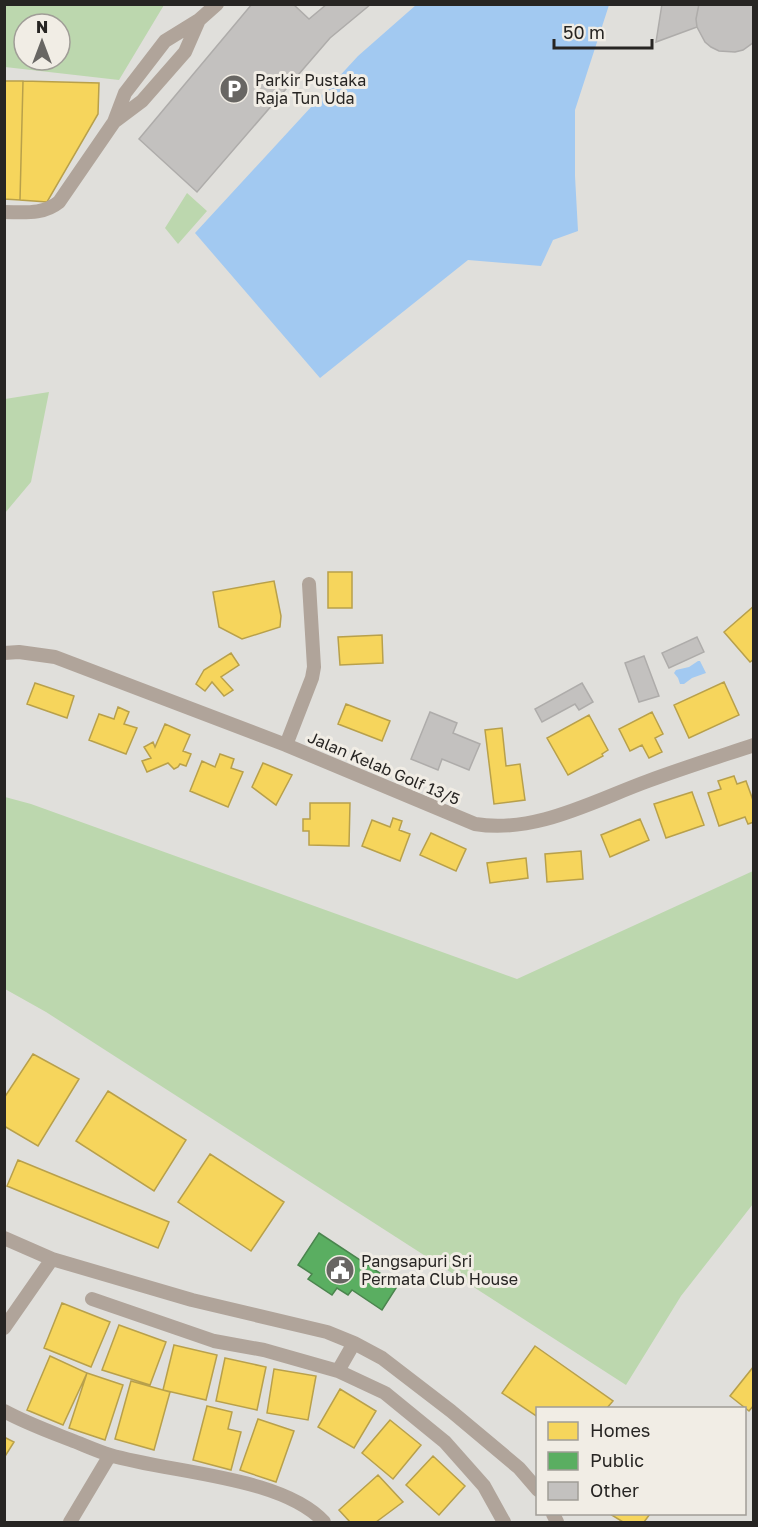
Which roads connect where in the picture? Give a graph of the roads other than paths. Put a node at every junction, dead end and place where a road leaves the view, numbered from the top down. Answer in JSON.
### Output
{"nodes":[{"id":1,"x":218,"y":4,"type":"edge"},
{"id":2,"x":199,"y":20,"type":"junction"},
{"id":3,"x":114,"y":123,"type":"junction"},
{"id":4,"x":4,"y":212,"type":"edge"},
{"id":5,"x":309,"y":584,"type":"dead end"},
{"id":6,"x":4,"y":653,"type":"edge"},
{"id":7,"x":286,"y":745,"type":"junction"},
{"id":8,"x":753,"y":745,"type":"edge"},
{"id":9,"x":4,"y":1238,"type":"edge"},
{"id":10,"x":52,"y":1259,"type":"junction"},
{"id":11,"x":92,"y":1299,"type":"dead end"},
{"id":12,"x":4,"y":1328,"type":"edge"},
{"id":13,"x":354,"y":1343,"type":"junction"},
{"id":14,"x":338,"y":1371,"type":"junction"},
{"id":15,"x":4,"y":1411,"type":"edge"},
{"id":16,"x":110,"y":1455,"type":"junction"},
{"id":17,"x":536,"y":1489,"type":"edge"},
{"id":18,"x":70,"y":1522,"type":"edge"},
{"id":19,"x":324,"y":1522,"type":"edge"},
{"id":20,"x":504,"y":1522,"type":"edge"}],
"edges":[{"from":1,"to":2,"type":"street"},
{"from":2,"to":3,"type":"street"},
{"from":2,"to":3,"type":"street"},
{"from":3,"to":4,"type":"street"},
{"from":5,"to":7,"type":"street"},
{"from":6,"to":7,"type":"street","name":"Jalan Kelab Golf 13/5"},
{"from":7,"to":8,"type":"street","name":"Jalan Kelab Golf 13/5"},
{"from":9,"to":10,"type":"street"},
{"from":10,"to":12,"type":"street"},
{"from":10,"to":13,"type":"street"},
{"from":11,"to":14,"type":"street"},
{"from":13,"to":14,"type":"street"},
{"from":13,"to":17,"type":"street"},
{"from":14,"to":20,"type":"street"},
{"from":15,"to":16,"type":"street"},
{"from":16,"to":18,"type":"street"},
{"from":16,"to":19,"type":"street"}]}
